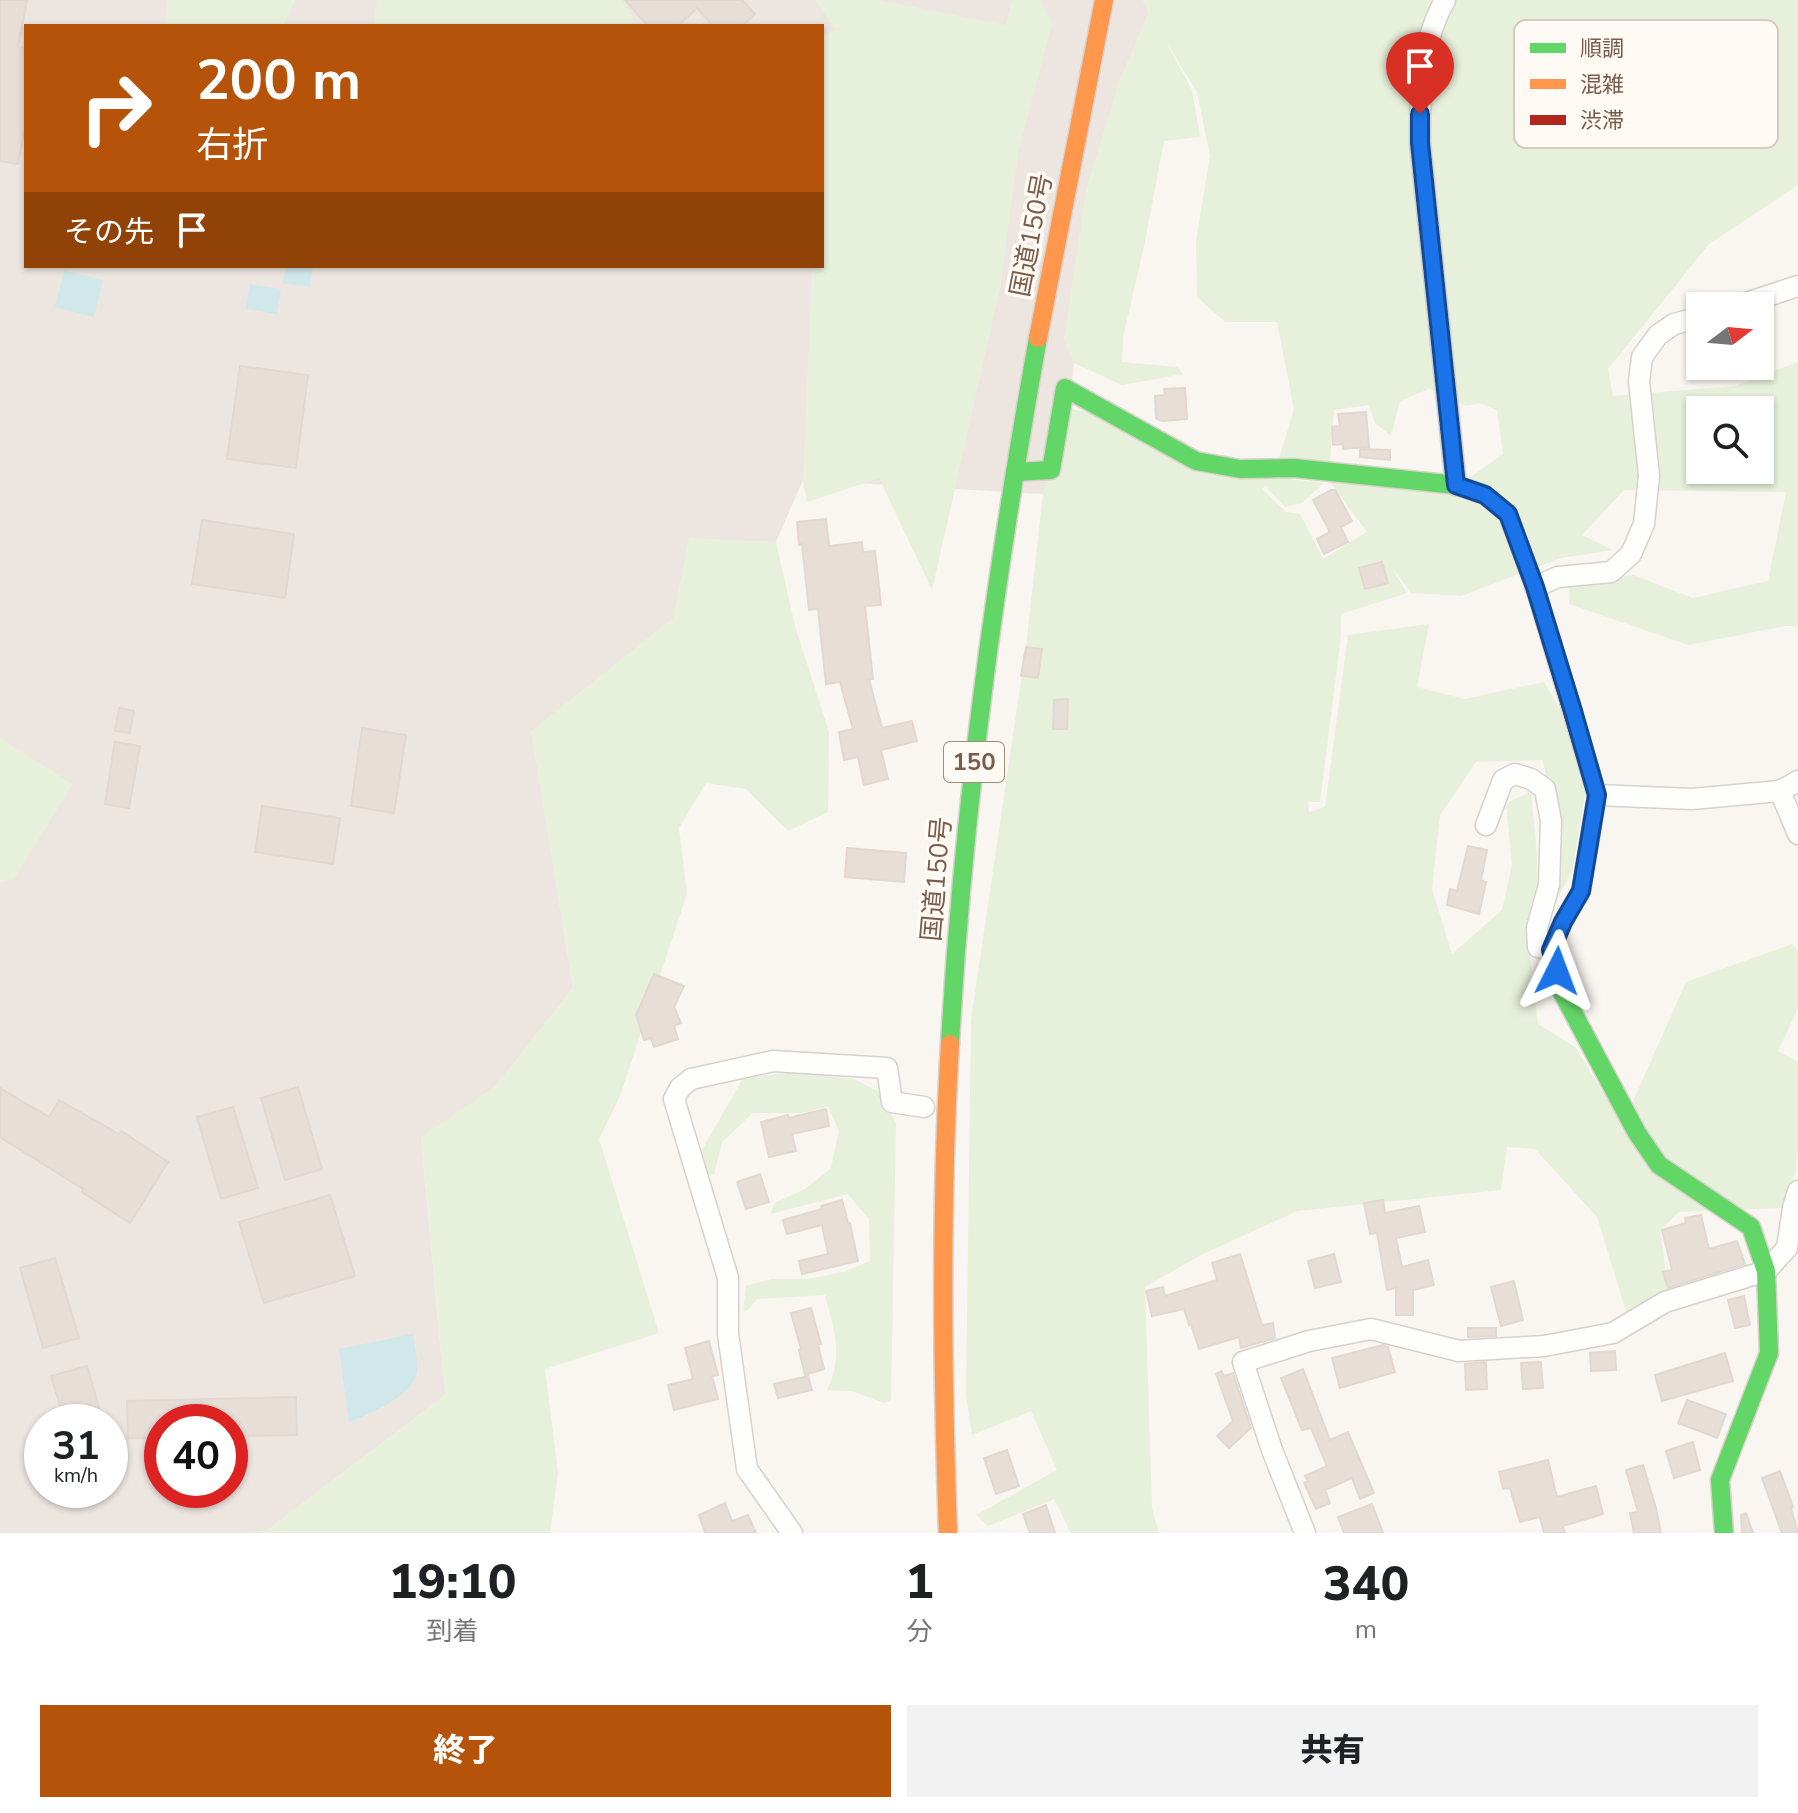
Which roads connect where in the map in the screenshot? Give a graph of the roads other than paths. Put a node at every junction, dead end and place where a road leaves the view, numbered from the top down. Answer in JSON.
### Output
{"nodes":[{"id":1,"x":1104,"y":0,"type":"edge"},
{"id":2,"x":1445,"y":0,"type":"edge"},
{"id":3,"x":1798,"y":286,"type":"edge"},
{"id":4,"x":1774,"y":294,"type":"edge"},
{"id":5,"x":1686,"y":321,"type":"edge"},
{"id":6,"x":1015,"y":472,"type":"junction"},
{"id":7,"x":1456,"y":485,"type":"junction"},
{"id":8,"x":1535,"y":587,"type":"junction"},
{"id":9,"x":1789,"y":786,"type":"edge"},
{"id":10,"x":1597,"y":795,"type":"junction"},
{"id":11,"x":1486,"y":825,"type":"dead end"},
{"id":12,"x":1798,"y":834,"type":"edge"},
{"id":13,"x":1551,"y":950,"type":"junction"},
{"id":14,"x":924,"y":1106,"type":"dead end"},
{"id":15,"x":1798,"y":1191,"type":"edge"},
{"id":16,"x":1766,"y":1271,"type":"junction"},
{"id":17,"x":792,"y":1533,"type":"edge"},
{"id":18,"x":948,"y":1533,"type":"edge"},
{"id":19,"x":1305,"y":1533,"type":"edge"},
{"id":20,"x":1724,"y":1533,"type":"edge"}],
"edges":[{"from":1,"to":6,"type":"main road","name":"国道150号","number":"150"},
{"from":2,"to":7,"type":"street"},
{"from":3,"to":4,"type":"street"},
{"from":5,"to":8,"type":"street"},
{"from":6,"to":7,"type":"main road"},
{"from":6,"to":18,"type":"main road","name":"国道150号","number":"150"},
{"from":7,"to":8,"type":"main road"},
{"from":8,"to":10,"type":"main road"},
{"from":9,"to":10,"type":"street"},
{"from":9,"to":12,"type":"street"},
{"from":10,"to":13,"type":"main road"},
{"from":11,"to":13,"type":"street"},
{"from":13,"to":16,"type":"main road"},
{"from":14,"to":17,"type":"street"},
{"from":15,"to":16,"type":"street"},
{"from":16,"to":19,"type":"street"},
{"from":16,"to":20,"type":"main road"}]}
